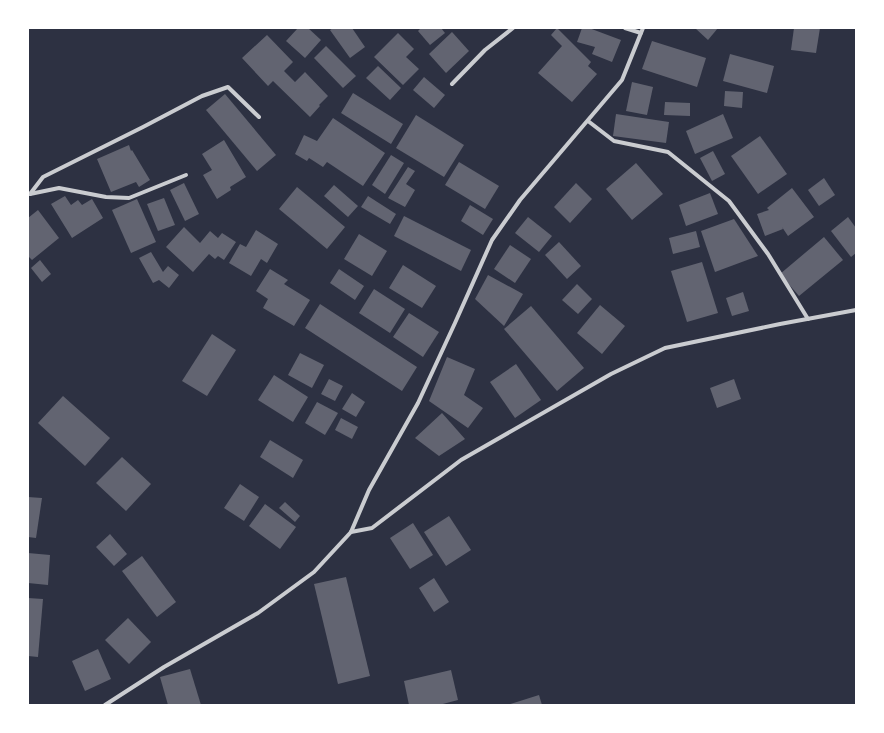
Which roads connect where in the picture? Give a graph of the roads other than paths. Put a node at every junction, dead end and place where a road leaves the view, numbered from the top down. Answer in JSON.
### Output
{"nodes":[{"id":1,"x":513,"y":28,"type":"edge"},
{"id":2,"x":625,"y":28,"type":"edge"},
{"id":3,"x":643,"y":28,"type":"edge"},
{"id":4,"x":641,"y":33,"type":"junction"},
{"id":5,"x":452,"y":84,"type":"dead end"},
{"id":6,"x":259,"y":117,"type":"dead end"},
{"id":7,"x":588,"y":121,"type":"junction"},
{"id":8,"x":186,"y":175,"type":"dead end"},
{"id":9,"x":29,"y":194,"type":"edge"},
{"id":10,"x":856,"y":310,"type":"edge"},
{"id":11,"x":808,"y":319,"type":"junction"},
{"id":12,"x":351,"y":532,"type":"junction"},
{"id":13,"x":105,"y":705,"type":"edge"}],
"edges":[{"from":1,"to":5,"type":"street"},
{"from":2,"to":4,"type":"street"},
{"from":3,"to":4,"type":"street"},
{"from":4,"to":7,"type":"street"},
{"from":6,"to":9,"type":"street"},
{"from":7,"to":11,"type":"street"},
{"from":7,"to":12,"type":"street"},
{"from":8,"to":9,"type":"street"},
{"from":10,"to":11,"type":"street"},
{"from":11,"to":12,"type":"street"},
{"from":12,"to":13,"type":"street"}]}
